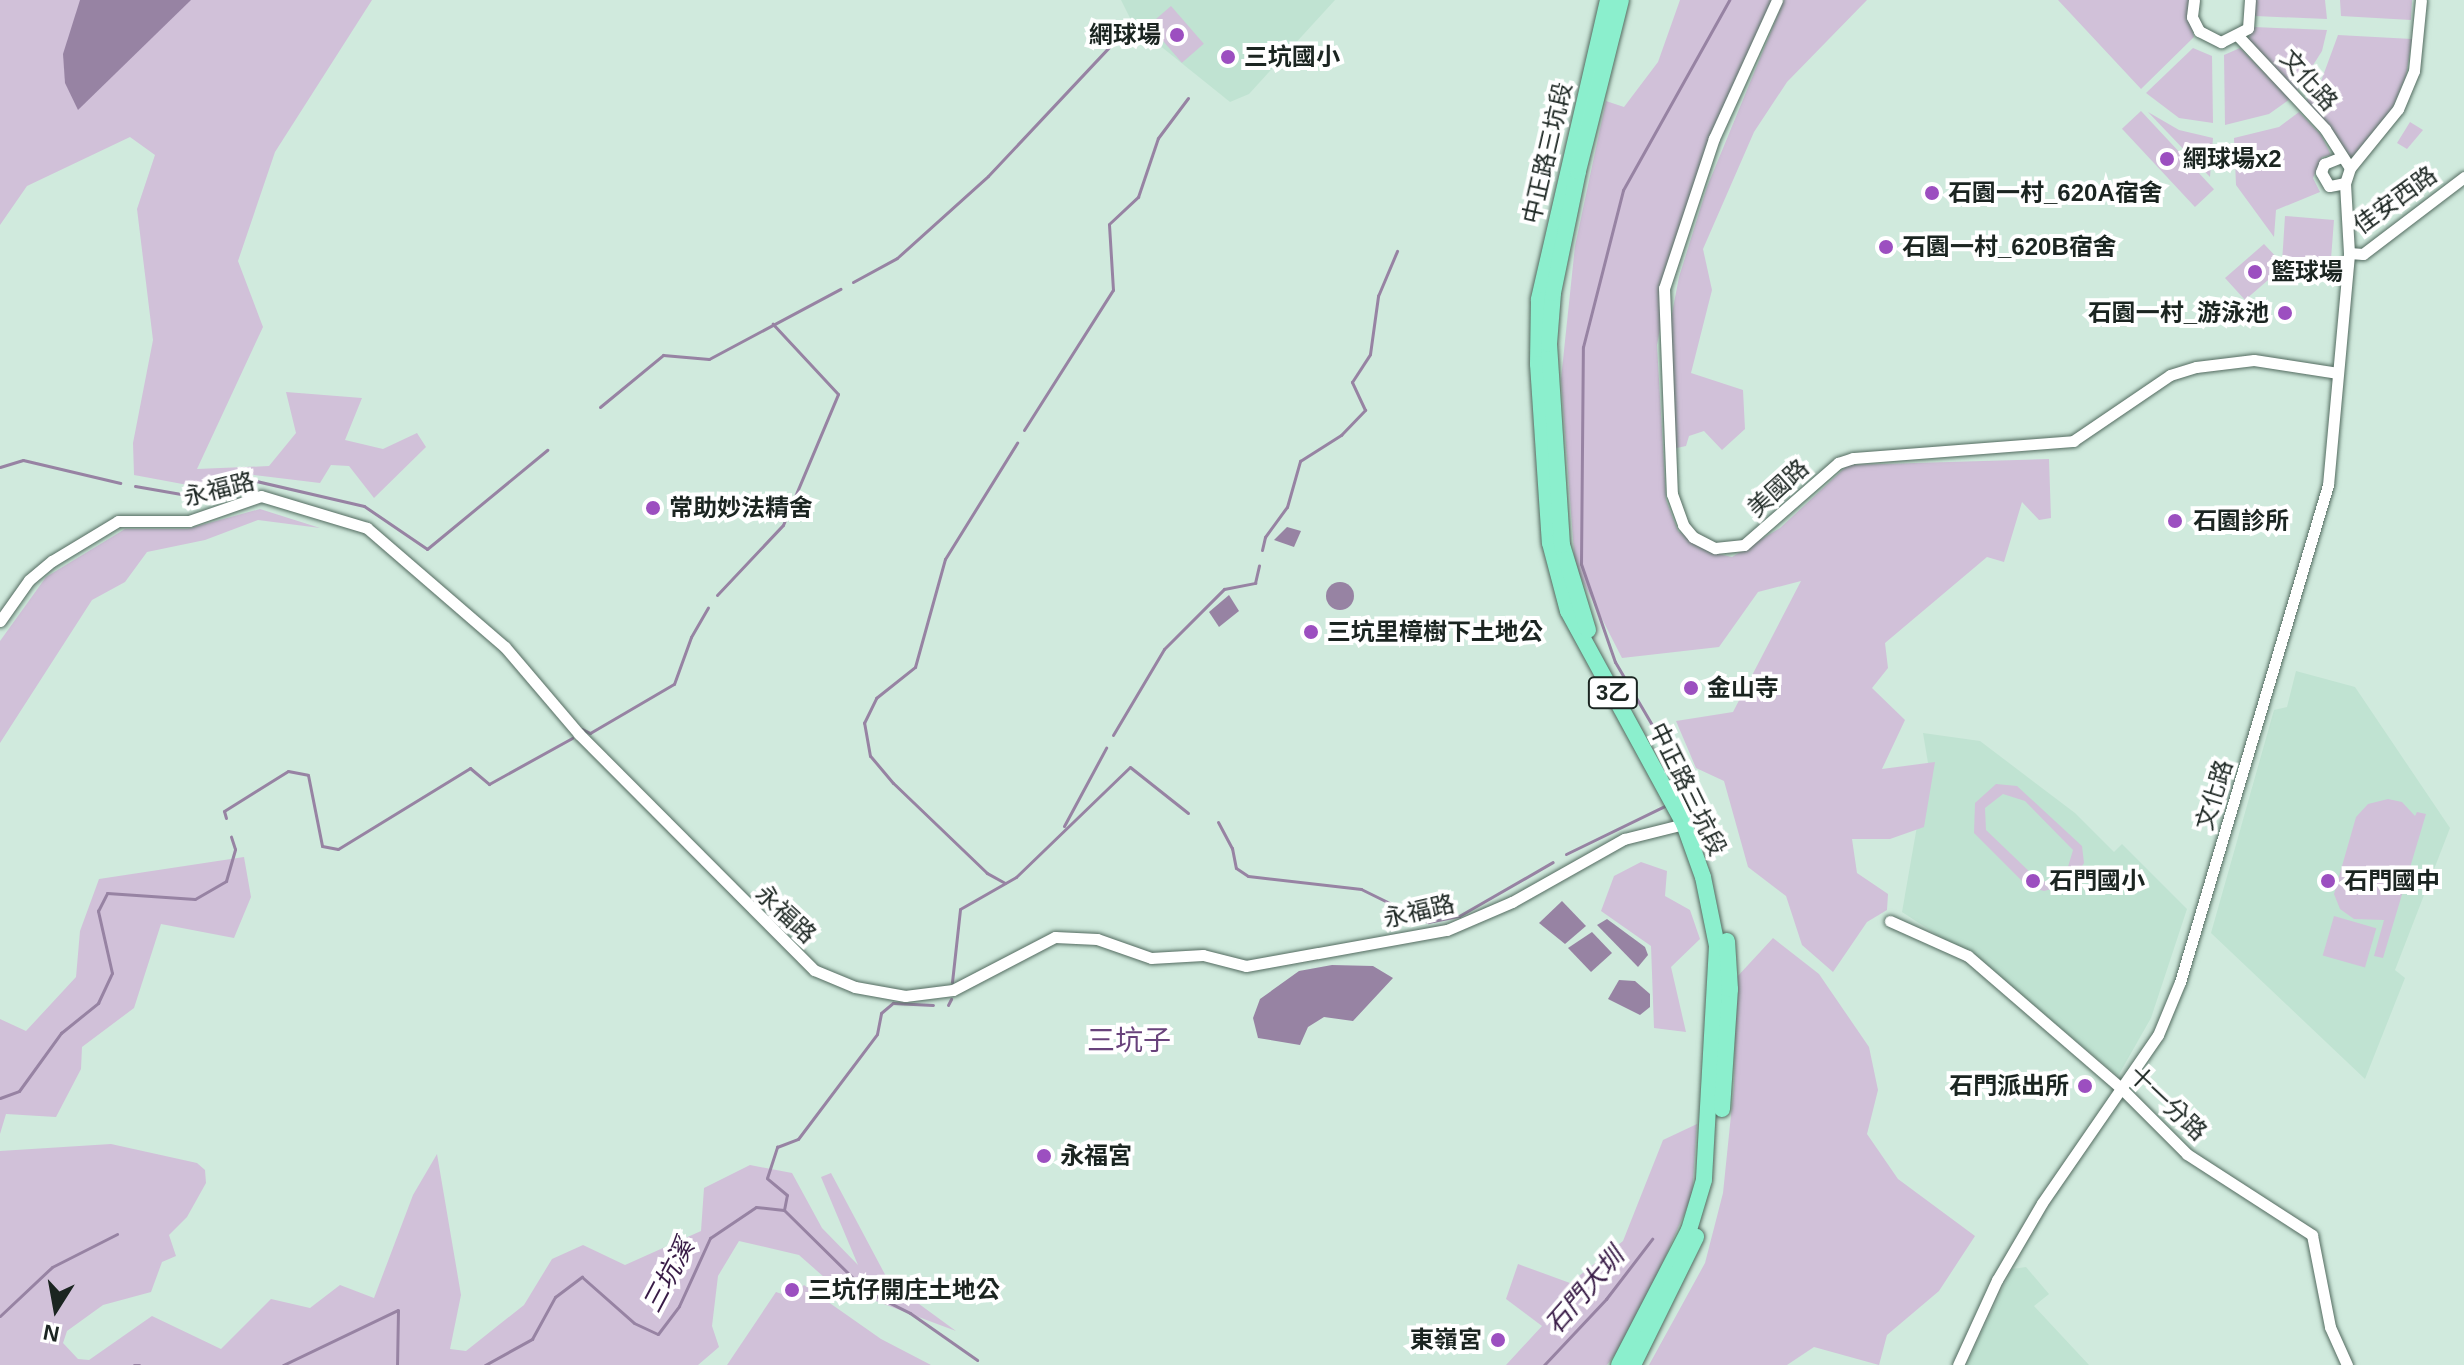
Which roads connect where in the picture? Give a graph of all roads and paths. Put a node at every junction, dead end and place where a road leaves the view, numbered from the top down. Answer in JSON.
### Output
{"nodes":[{"id":1,"x":1608,"y":0,"type":"edge"},
{"id":2,"x":1621,"y":0,"type":"edge"},
{"id":3,"x":1777,"y":0,"type":"edge"},
{"id":4,"x":2194,"y":0,"type":"edge"},
{"id":5,"x":2250,"y":0,"type":"edge"},
{"id":6,"x":2421,"y":0,"type":"edge"},
{"id":7,"x":2239,"y":37,"type":"junction"},
{"id":8,"x":2339,"y":158,"type":"junction"},
{"id":9,"x":2350,"y":168,"type":"junction"},
{"id":10,"x":2464,"y":177,"type":"edge"},
{"id":11,"x":2345,"y":183,"type":"junction"},
{"id":12,"x":2349,"y":253,"type":"junction"},
{"id":13,"x":2338,"y":373,"type":"junction"},
{"id":14,"x":0,"y":621,"type":"edge"},
{"id":15,"x":1687,"y":824,"type":"junction"},
{"id":16,"x":1890,"y":921,"type":"dead end"},
{"id":17,"x":2121,"y":1088,"type":"junction"},
{"id":18,"x":1619,"y":1365,"type":"edge"},
{"id":19,"x":1633,"y":1365,"type":"edge"},
{"id":20,"x":1958,"y":1365,"type":"edge"},
{"id":21,"x":2347,"y":1365,"type":"edge"}],
"edges":[{"from":1,"to":15,"type":"main road","name":"中正路三坑段","number":"3乙"},
{"from":2,"to":15,"type":"main road","name":"中正路三坑段","number":"3乙"},
{"from":3,"to":13,"type":"street","name":"美國路"},
{"from":4,"to":7,"type":"street"},
{"from":5,"to":7,"type":"street"},
{"from":6,"to":9,"type":"street"},
{"from":7,"to":8,"type":"street","name":"文化路"},
{"from":8,"to":9,"type":"street","name":"文化路"},
{"from":8,"to":11,"type":"street"},
{"from":9,"to":11,"type":"street","name":"文化路"},
{"from":10,"to":12,"type":"street","name":"佳安西路"},
{"from":11,"to":12,"type":"street","name":"文化路"},
{"from":12,"to":13,"type":"street","name":"文化路"},
{"from":13,"to":17,"type":"street","name":"文化路"},
{"from":14,"to":15,"type":"street","name":"永福路"},
{"from":15,"to":18,"type":"main road","name":"中正路三坑段","number":"3乙"},
{"from":15,"to":19,"type":"main road","name":"中正路三坑段","number":"3乙"},
{"from":16,"to":17,"type":"street","name":"十一分路"},
{"from":17,"to":20,"type":"street","name":"文化路"},
{"from":17,"to":21,"type":"street","name":"十一分路"}]}
